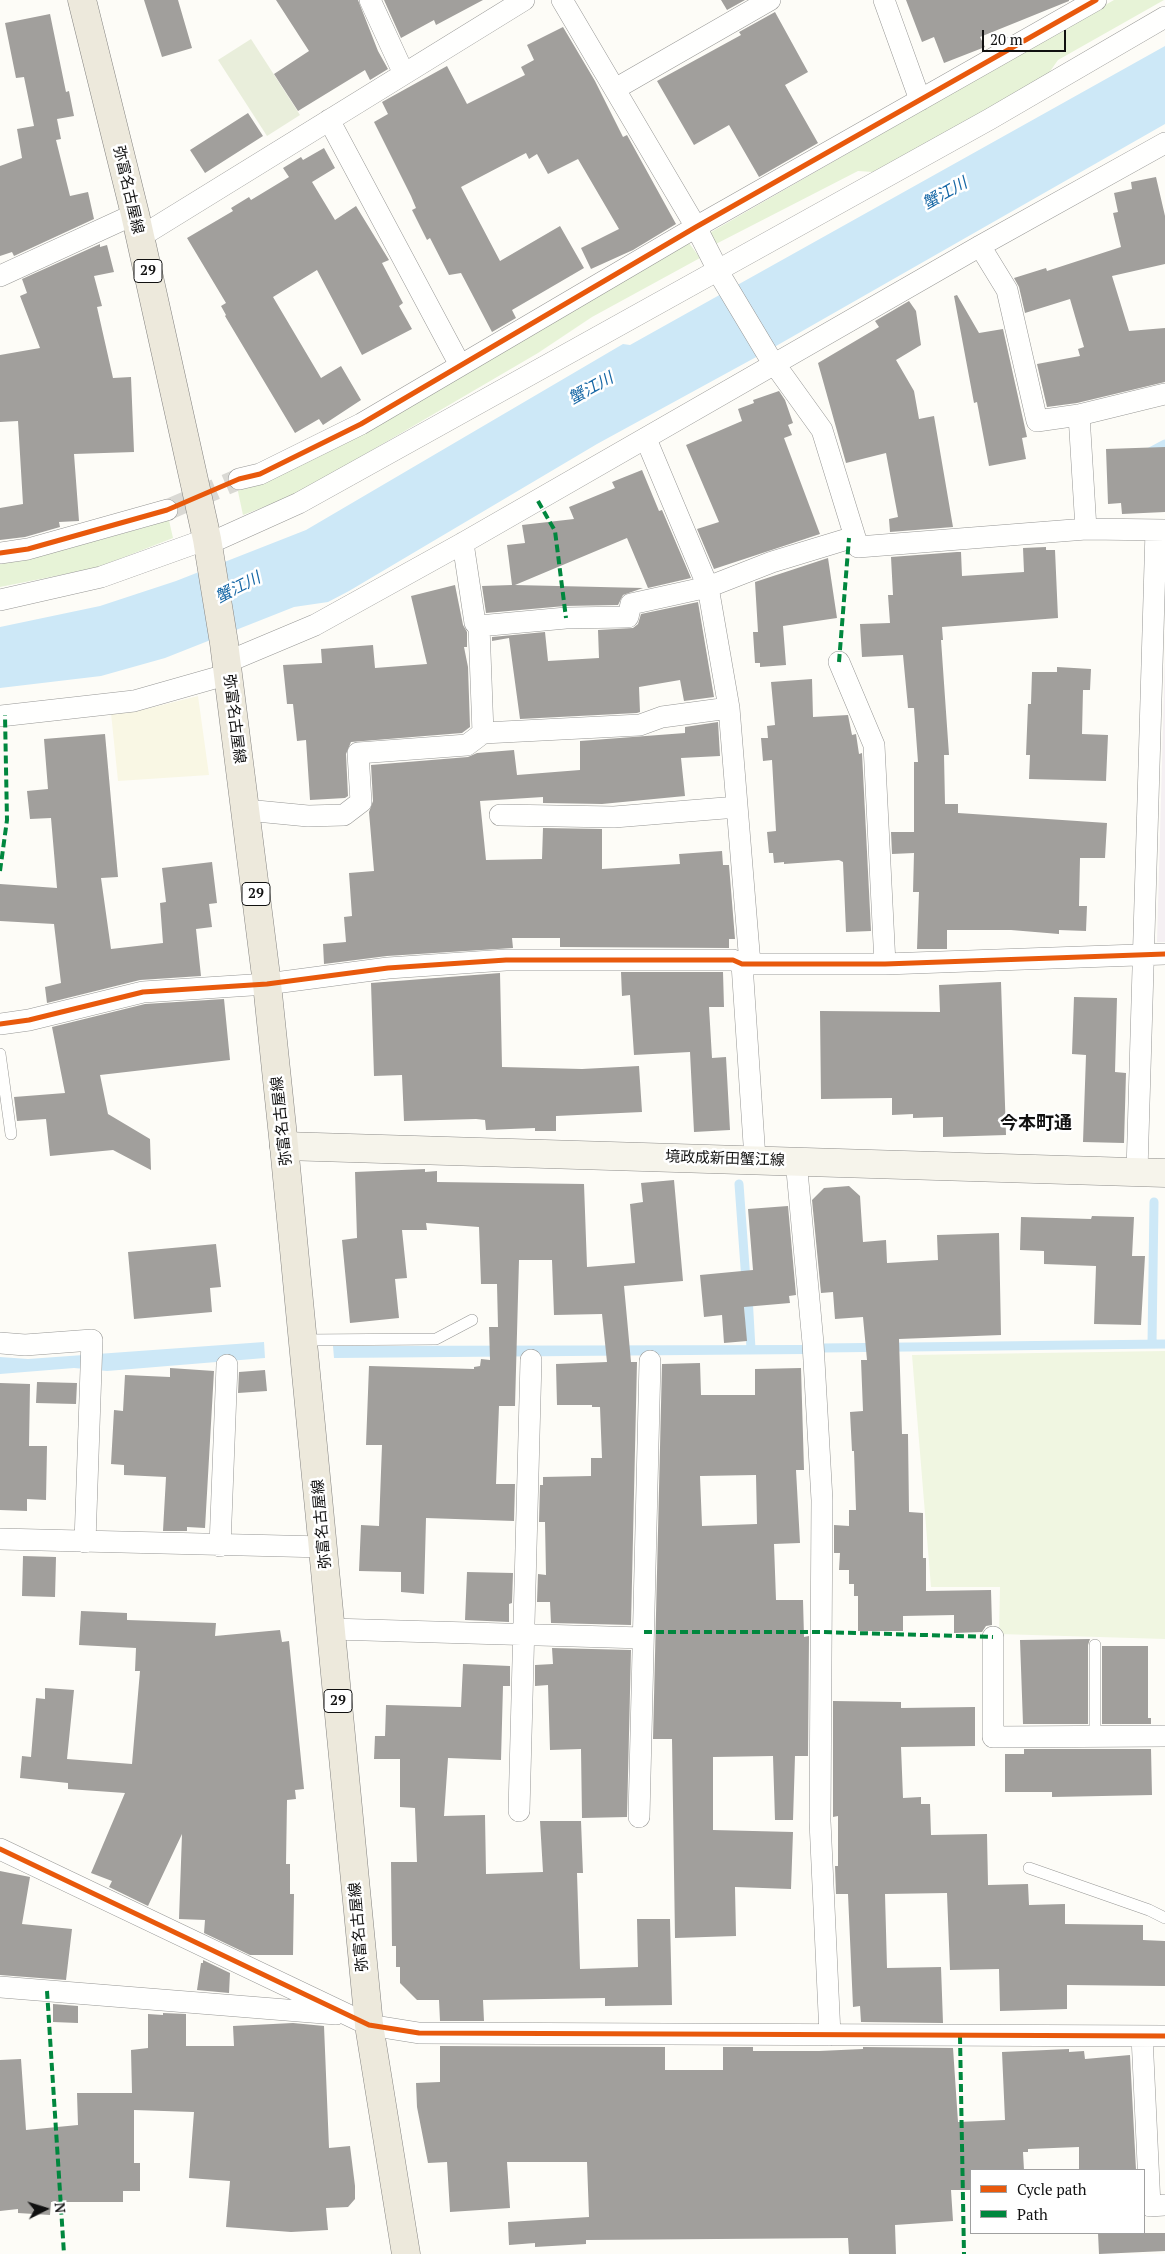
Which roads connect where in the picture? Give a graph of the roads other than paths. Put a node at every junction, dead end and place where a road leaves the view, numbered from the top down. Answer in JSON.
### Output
{"nodes":[{"id":1,"x":82,"y":0,"type":"edge"},
{"id":2,"x":370,"y":0,"type":"edge"},
{"id":3,"x":524,"y":0,"type":"edge"},
{"id":4,"x":562,"y":0,"type":"edge"},
{"id":5,"x":770,"y":0,"type":"edge"},
{"id":6,"x":884,"y":0,"type":"edge"},
{"id":7,"x":1096,"y":0,"type":"edge"},
{"id":8,"x":1165,"y":17,"type":"edge"},
{"id":9,"x":404,"y":74,"type":"junction"},
{"id":10,"x":615,"y":89,"type":"junction"},
{"id":11,"x":920,"y":100,"type":"junction"},
{"id":12,"x":329,"y":120,"type":"junction"},
{"id":13,"x":1165,"y":144,"type":"edge"},
{"id":14,"x":137,"y":225,"type":"junction"},
{"id":15,"x":696,"y":227,"type":"junction"},
{"id":16,"x":980,"y":246,"type":"junction"},
{"id":17,"x":721,"y":275,"type":"junction"},
{"id":18,"x":0,"y":276,"type":"edge"},
{"id":19,"x":772,"y":360,"type":"junction"},
{"id":20,"x":460,"y":365,"type":"junction"},
{"id":21,"x":1165,"y":394,"type":"edge"},
{"id":22,"x":1079,"y":414,"type":"junction"},
{"id":23,"x":646,"y":439,"type":"junction"},
{"id":24,"x":239,"y":479,"type":"tunnel mouth"},
{"id":25,"x":167,"y":510,"type":"tunnel mouth"},
{"id":26,"x":1086,"y":529,"type":"junction"},
{"id":27,"x":1160,"y":530,"type":"edge"},
{"id":28,"x":854,"y":537,"type":"junction"},
{"id":29,"x":208,"y":541,"type":"junction"},
{"id":30,"x":463,"y":544,"type":"junction"},
{"id":31,"x":0,"y":553,"type":"edge"},
{"id":32,"x":708,"y":587,"type":"junction"},
{"id":33,"x":0,"y":600,"type":"edge"},
{"id":34,"x":478,"y":626,"type":"junction"},
{"id":35,"x":1158,"y":640,"type":"edge"},
{"id":36,"x":227,"y":660,"type":"junction"},
{"id":37,"x":839,"y":662,"type":"dead end"},
{"id":38,"x":729,"y":708,"type":"junction"},
{"id":39,"x":0,"y":716,"type":"edge"},
{"id":40,"x":483,"y":732,"type":"junction"},
{"id":41,"x":736,"y":807,"type":"junction"},
{"id":42,"x":246,"y":810,"type":"junction"},
{"id":43,"x":500,"y":814,"type":"dead end"},
{"id":44,"x":1142,"y":954,"type":"junction"},
{"id":45,"x":1165,"y":954,"type":"edge"},
{"id":46,"x":746,"y":964,"type":"junction"},
{"id":47,"x":885,"y":964,"type":"junction"},
{"id":48,"x":267,"y":984,"type":"junction"},
{"id":49,"x":0,"y":1024,"type":"edge"},
{"id":50,"x":0,"y":1054,"type":"edge"},
{"id":51,"x":11,"y":1134,"type":"dead end"},
{"id":52,"x":284,"y":1146,"type":"junction"},
{"id":53,"x":755,"y":1160,"type":"junction"},
{"id":54,"x":796,"y":1160,"type":"junction"},
{"id":55,"x":1137,"y":1171,"type":"junction"},
{"id":56,"x":1165,"y":1173,"type":"edge"},
{"id":57,"x":472,"y":1320,"type":"dead end"},
{"id":58,"x":304,"y":1340,"type":"junction"},
{"id":59,"x":0,"y":1343,"type":"edge"},
{"id":60,"x":531,"y":1360,"type":"dead end"},
{"id":61,"x":650,"y":1361,"type":"dead end"},
{"id":62,"x":227,"y":1365,"type":"dead end"},
{"id":63,"x":0,"y":1539,"type":"edge"},
{"id":64,"x":85,"y":1542,"type":"junction"},
{"id":65,"x":220,"y":1546,"type":"junction"},
{"id":66,"x":324,"y":1547,"type":"junction"},
{"id":67,"x":331,"y":1629,"type":"junction"},
{"id":68,"x":523,"y":1635,"type":"junction"},
{"id":69,"x":993,"y":1637,"type":"dead end"},
{"id":70,"x":643,"y":1638,"type":"junction"},
{"id":71,"x":1095,"y":1645,"type":"dead end"},
{"id":72,"x":1095,"y":1736,"type":"junction"},
{"id":73,"x":1165,"y":1736,"type":"edge"},
{"id":74,"x":519,"y":1811,"type":"dead end"},
{"id":75,"x":639,"y":1817,"type":"dead end"},
{"id":76,"x":0,"y":1849,"type":"edge"},
{"id":77,"x":1029,"y":1868,"type":"dead end"},
{"id":78,"x":1165,"y":1918,"type":"edge"},
{"id":79,"x":0,"y":1987,"type":"edge"},
{"id":80,"x":359,"y":2020,"type":"junction"},
{"id":81,"x":830,"y":2035,"type":"junction"},
{"id":82,"x":1142,"y":2036,"type":"junction"},
{"id":83,"x":1165,"y":2036,"type":"edge"},
{"id":84,"x":1165,"y":2205,"type":"edge"},
{"id":85,"x":406,"y":2254,"type":"edge"}],
"edges":[{"from":1,"to":14,"type":"main road","name":"弥富名古屋線","number":"29"},
{"from":2,"to":9,"type":"street"},
{"from":3,"to":9,"type":"street"},
{"from":4,"to":10,"type":"street"},
{"from":5,"to":10,"type":"street"},
{"from":6,"to":11,"type":"street"},
{"from":7,"to":11,"type":"street"},
{"from":8,"to":17,"type":"street"},
{"from":9,"to":12,"type":"street"},
{"from":10,"to":15,"type":"street"},
{"from":11,"to":15,"type":"street"},
{"from":12,"to":14,"type":"street"},
{"from":12,"to":20,"type":"street"},
{"from":13,"to":16,"type":"street"},
{"from":14,"to":18,"type":"street"},
{"from":14,"to":29,"type":"main road","name":"弥富名古屋線","number":"29"},
{"from":15,"to":17,"type":"street"},
{"from":15,"to":20,"type":"street"},
{"from":16,"to":19,"type":"street"},
{"from":16,"to":22,"type":"street"},
{"from":17,"to":19,"type":"street"},
{"from":17,"to":29,"type":"street"},
{"from":19,"to":23,"type":"street"},
{"from":19,"to":28,"type":"street"},
{"from":20,"to":24,"type":"street"},
{"from":21,"to":22,"type":"street"},
{"from":22,"to":26,"type":"street"},
{"from":23,"to":30,"type":"street"},
{"from":23,"to":32,"type":"street"},
{"from":25,"to":31,"type":"street"},
{"from":26,"to":27,"type":"street"},
{"from":26,"to":28,"type":"street"},
{"from":27,"to":35,"type":"street"},
{"from":28,"to":32,"type":"street"},
{"from":29,"to":33,"type":"street"},
{"from":29,"to":36,"type":"main road","name":"弥富名古屋線","number":"29"},
{"from":30,"to":34,"type":"street"},
{"from":30,"to":36,"type":"street"},
{"from":32,"to":34,"type":"street"},
{"from":32,"to":38,"type":"street"},
{"from":34,"to":40,"type":"street"},
{"from":35,"to":44,"type":"street"},
{"from":36,"to":39,"type":"street"},
{"from":36,"to":42,"type":"main road","name":"弥富名古屋線","number":"29"},
{"from":37,"to":47,"type":"street"},
{"from":38,"to":40,"type":"street"},
{"from":38,"to":41,"type":"street"},
{"from":40,"to":42,"type":"street"},
{"from":41,"to":43,"type":"street"},
{"from":41,"to":46,"type":"street"},
{"from":42,"to":48,"type":"main road","name":"弥富名古屋線","number":"29"},
{"from":44,"to":45,"type":"street"},
{"from":44,"to":47,"type":"street"},
{"from":44,"to":55,"type":"street"},
{"from":46,"to":47,"type":"street"},
{"from":46,"to":48,"type":"street"},
{"from":46,"to":53,"type":"street"},
{"from":48,"to":49,"type":"street"},
{"from":48,"to":52,"type":"main road","name":"弥富名古屋線","number":"29"},
{"from":50,"to":51,"type":"lane"},
{"from":52,"to":53,"type":"main road","name":"境政成新田蟹江線"},
{"from":52,"to":58,"type":"main road","name":"弥富名古屋線","number":"29"},
{"from":53,"to":54,"type":"main road","name":"境政成新田蟹江線"},
{"from":54,"to":55,"type":"main road","name":"境政成新田蟹江線"},
{"from":54,"to":81,"type":"street"},
{"from":55,"to":56,"type":"main road","name":"境政成新田蟹江線"},
{"from":57,"to":58,"type":"lane"},
{"from":58,"to":66,"type":"main road","name":"弥富名古屋線","number":"29"},
{"from":59,"to":64,"type":"street"},
{"from":60,"to":68,"type":"street"},
{"from":61,"to":70,"type":"street"},
{"from":62,"to":65,"type":"street"},
{"from":63,"to":64,"type":"street"},
{"from":64,"to":65,"type":"street"},
{"from":65,"to":66,"type":"street"},
{"from":66,"to":67,"type":"main road","name":"弥富名古屋線","number":"29"},
{"from":67,"to":68,"type":"street"},
{"from":67,"to":80,"type":"main road","name":"弥富名古屋線","number":"29"},
{"from":68,"to":70,"type":"street"},
{"from":68,"to":74,"type":"street"},
{"from":69,"to":72,"type":"street"},
{"from":70,"to":75,"type":"street"},
{"from":71,"to":72,"type":"lane"},
{"from":72,"to":73,"type":"street"},
{"from":76,"to":80,"type":"street"},
{"from":77,"to":78,"type":"lane"},
{"from":79,"to":80,"type":"street"},
{"from":80,"to":81,"type":"street"},
{"from":80,"to":85,"type":"main road","name":"弥富名古屋線","number":"29"},
{"from":81,"to":82,"type":"street"},
{"from":82,"to":83,"type":"street"},
{"from":82,"to":84,"type":"street"}]}
